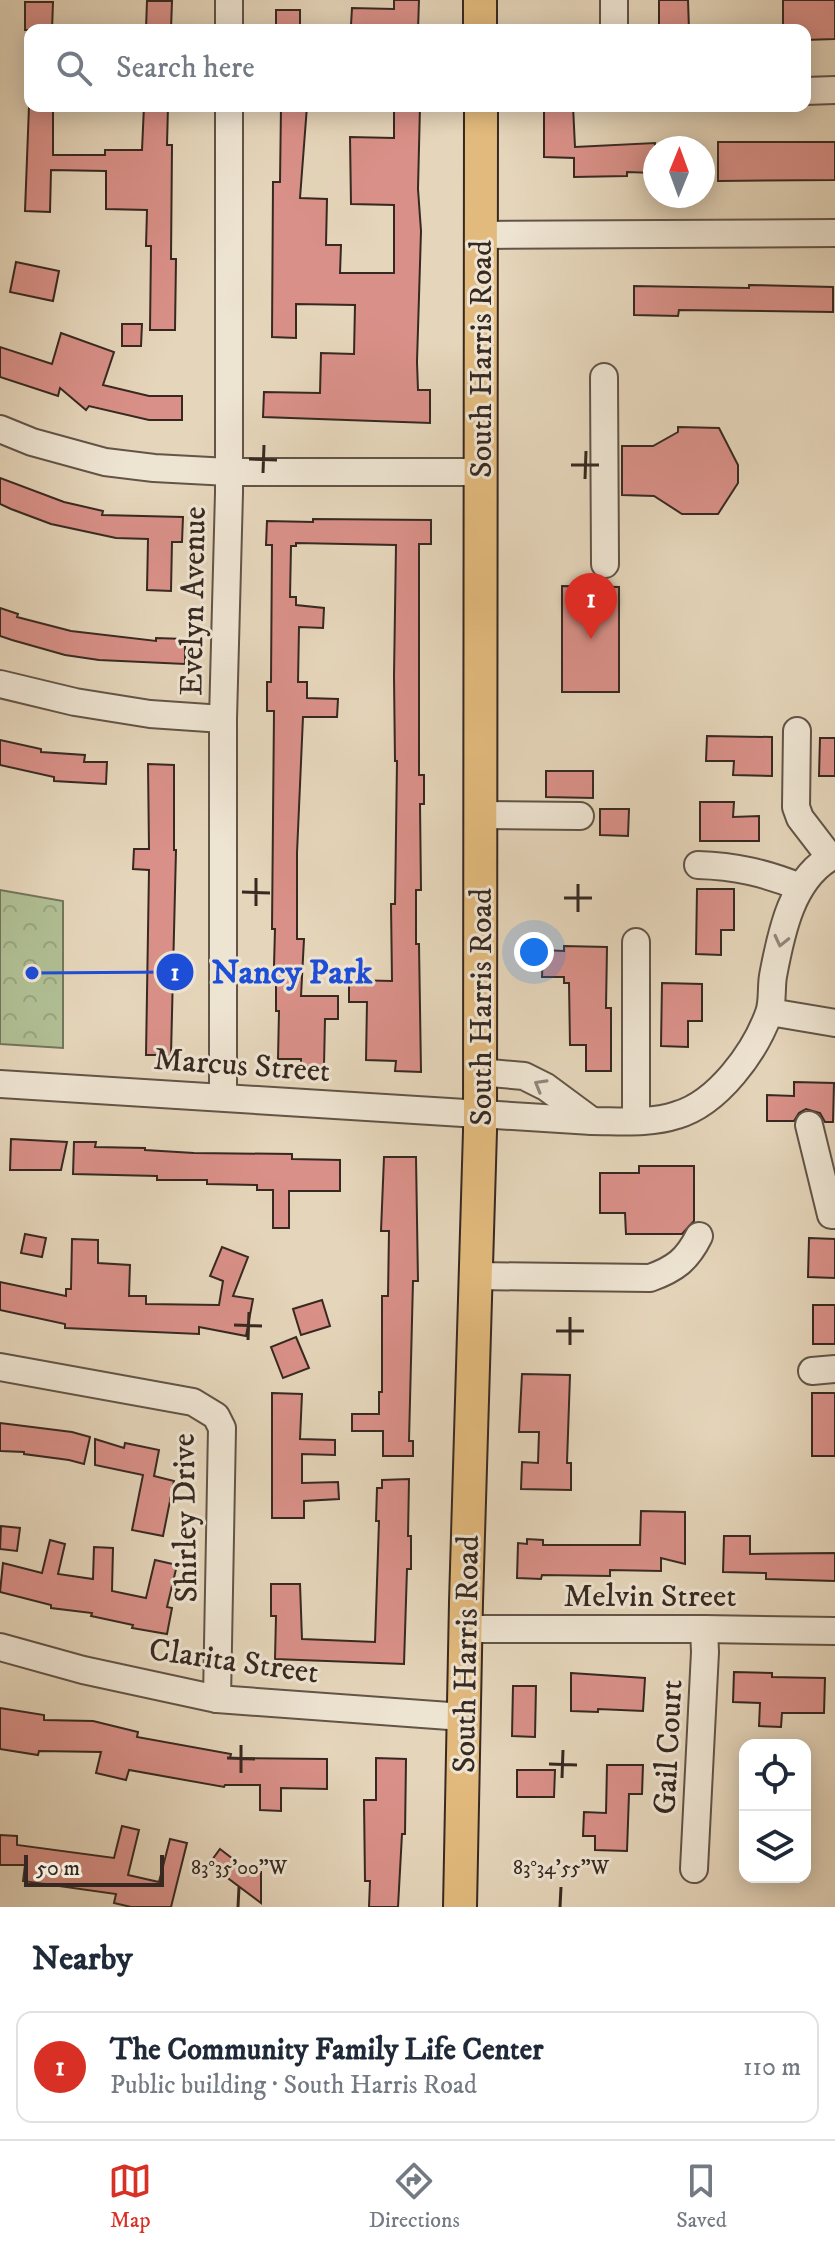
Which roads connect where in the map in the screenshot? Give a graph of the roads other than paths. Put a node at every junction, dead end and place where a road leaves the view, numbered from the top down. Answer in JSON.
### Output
{"nodes":[{"id":1,"x":229,"y":0,"type":"edge"},
{"id":2,"x":480,"y":0,"type":"edge"},
{"id":3,"x":614,"y":0,"type":"edge"},
{"id":4,"x":229,"y":24,"type":"edge"},
{"id":5,"x":480,"y":24,"type":"edge"},
{"id":6,"x":614,"y":24,"type":"edge"},
{"id":7,"x":835,"y":90,"type":"edge"},
{"id":8,"x":811,"y":91,"type":"edge"},
{"id":9,"x":229,"y":112,"type":"edge"},
{"id":10,"x":481,"y":112,"type":"edge"},
{"id":11,"x":835,"y":233,"type":"edge"},
{"id":12,"x":480,"y":235,"type":"junction"},
{"id":13,"x":604,"y":377,"type":"dead end"},
{"id":14,"x":0,"y":429,"type":"edge"},
{"id":15,"x":229,"y":472,"type":"junction"},
{"id":16,"x":481,"y":472,"type":"junction"},
{"id":17,"x":605,"y":564,"type":"dead end"},
{"id":18,"x":0,"y":684,"type":"edge"},
{"id":19,"x":223,"y":719,"type":"junction"},
{"id":20,"x":797,"y":731,"type":"dead end"},
{"id":21,"x":480,"y":815,"type":"junction"},
{"id":22,"x":580,"y":816,"type":"dead end"},
{"id":23,"x":833,"y":856,"type":"edge"},
{"id":24,"x":698,"y":865,"type":"dead end"},
{"id":25,"x":800,"y":887,"type":"junction"},
{"id":26,"x":636,"y":942,"type":"dead end"},
{"id":27,"x":770,"y":1012,"type":"junction"},
{"id":28,"x":835,"y":1023,"type":"edge"},
{"id":29,"x":479,"y":1072,"type":"junction"},
{"id":30,"x":0,"y":1084,"type":"edge"},
{"id":31,"x":223,"y":1097,"type":"junction"},
{"id":32,"x":480,"y":1113,"type":"junction"},
{"id":33,"x":592,"y":1121,"type":"junction"},
{"id":34,"x":636,"y":1121,"type":"junction"},
{"id":35,"x":809,"y":1125,"type":"dead end"},
{"id":36,"x":835,"y":1215,"type":"edge"},
{"id":37,"x":699,"y":1236,"type":"dead end"},
{"id":38,"x":476,"y":1276,"type":"junction"},
{"id":39,"x":0,"y":1367,"type":"edge"},
{"id":40,"x":465,"y":1629,"type":"junction"},
{"id":41,"x":704,"y":1629,"type":"junction"},
{"id":42,"x":835,"y":1631,"type":"edge"},
{"id":43,"x":0,"y":1647,"type":"edge"},
{"id":44,"x":217,"y":1699,"type":"junction"},
{"id":45,"x":463,"y":1717,"type":"junction"},
{"id":46,"x":694,"y":1869,"type":"dead end"},
{"id":47,"x":460,"y":1907,"type":"edge"}],
"edges":[{"from":1,"to":4,"type":"street"},
{"from":2,"to":5,"type":"main road"},
{"from":3,"to":6,"type":"street"},
{"from":7,"to":8,"type":"street"},
{"from":9,"to":15,"type":"street","name":"Evelyn Avenue"},
{"from":10,"to":12,"type":"main road","name":"South Harris Road"},
{"from":11,"to":12,"type":"street"},
{"from":12,"to":16,"type":"main road","name":"South Harris Road"},
{"from":13,"to":17,"type":"street"},
{"from":14,"to":15,"type":"street"},
{"from":15,"to":16,"type":"street"},
{"from":15,"to":19,"type":"street","name":"Evelyn Avenue"},
{"from":16,"to":21,"type":"main road","name":"South Harris Road"},
{"from":18,"to":19,"type":"street"},
{"from":19,"to":31,"type":"street","name":"Evelyn Avenue"},
{"from":20,"to":23,"type":"street"},
{"from":21,"to":22,"type":"street"},
{"from":21,"to":29,"type":"main road","name":"South Harris Road"},
{"from":23,"to":25,"type":"street"},
{"from":24,"to":25,"type":"street"},
{"from":25,"to":27,"type":"street","name":"Marcus Street","one_way":true},
{"from":26,"to":34,"type":"street"},
{"from":27,"to":28,"type":"street"},
{"from":27,"to":34,"type":"street","name":"Marcus Street"},
{"from":29,"to":32,"type":"main road","name":"South Harris Road"},
{"from":33,"to":29,"type":"street","one_way":true},
{"from":30,"to":31,"type":"street","name":"Marcus Street"},
{"from":31,"to":32,"type":"street","name":"Marcus Street"},
{"from":32,"to":33,"type":"street","name":"Marcus Street"},
{"from":32,"to":38,"type":"main road","name":"South Harris Road"},
{"from":33,"to":34,"type":"street","name":"Marcus Street"},
{"from":35,"to":36,"type":"street"},
{"from":37,"to":38,"type":"street"},
{"from":38,"to":40,"type":"main road","name":"South Harris Road"},
{"from":39,"to":44,"type":"street","name":"Shirley Drive"},
{"from":40,"to":41,"type":"street","name":"Melvin Street"},
{"from":40,"to":45,"type":"main road","name":"South Harris Road"},
{"from":41,"to":42,"type":"street","name":"Melvin Street"},
{"from":41,"to":46,"type":"street","name":"Gail Court"},
{"from":43,"to":44,"type":"street","name":"Clarita Street"},
{"from":44,"to":45,"type":"street","name":"Clarita Street"},
{"from":45,"to":47,"type":"main road","name":"South Harris Road"}]}
